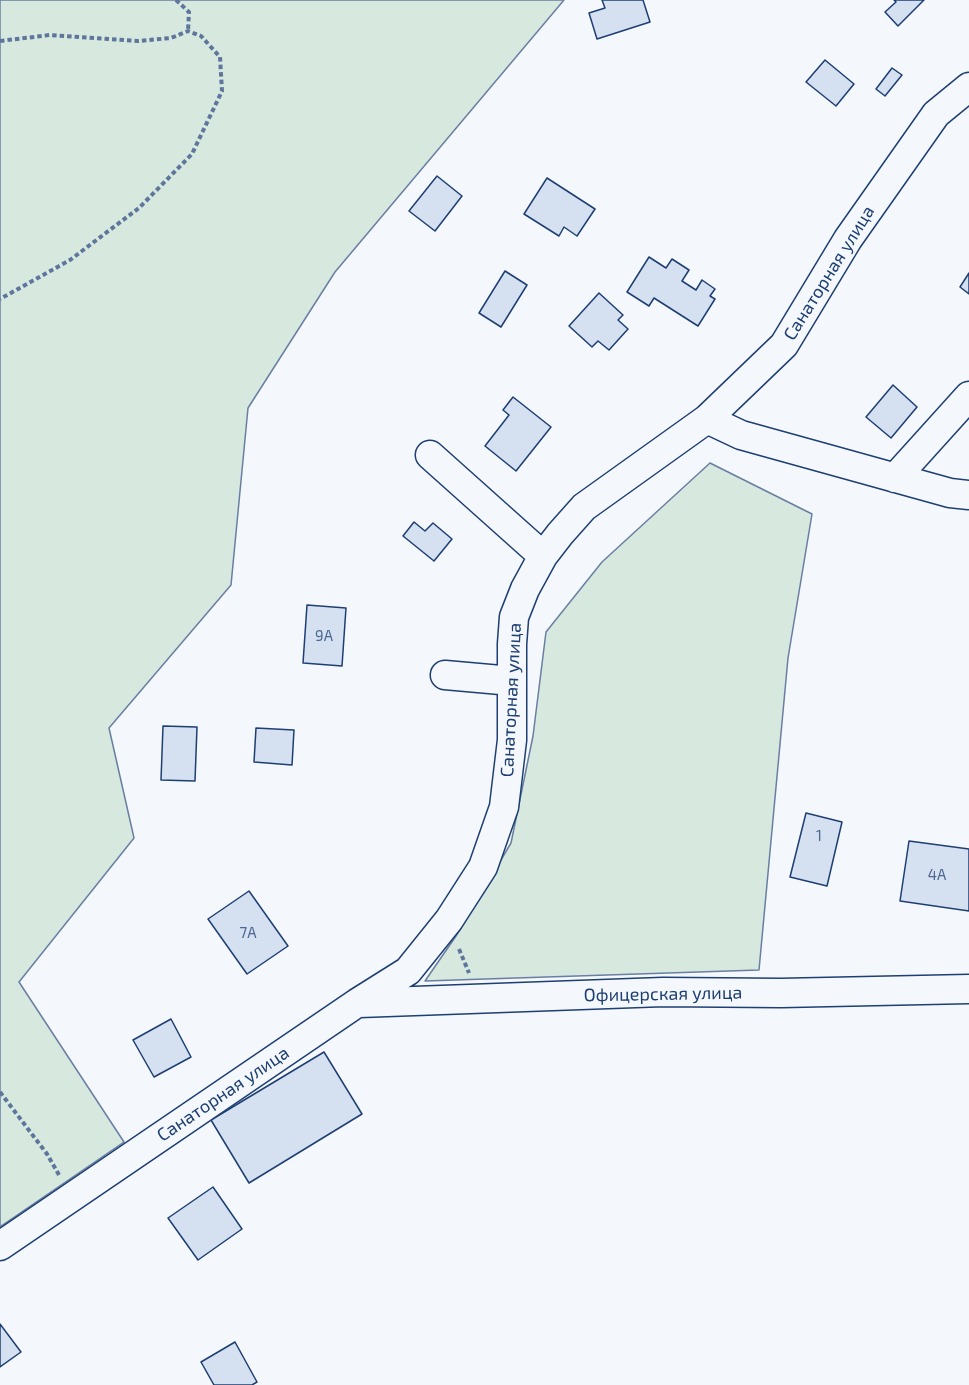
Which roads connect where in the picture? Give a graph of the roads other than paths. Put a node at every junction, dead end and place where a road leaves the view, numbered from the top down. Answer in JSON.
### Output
{"nodes":[{"id":1,"x":969,"y":87,"type":"edge"},
{"id":2,"x":969,"y":396,"type":"edge"},
{"id":3,"x":707,"y":419,"type":"junction"},
{"id":4,"x":430,"y":454,"type":"dead end"},
{"id":5,"x":895,"y":478,"type":"junction"},
{"id":6,"x":969,"y":495,"type":"edge"},
{"id":7,"x":543,"y":556,"type":"junction"},
{"id":8,"x":445,"y":675,"type":"dead end"},
{"id":9,"x":512,"y":681,"type":"junction"},
{"id":10,"x":969,"y":989,"type":"edge"},
{"id":11,"x":357,"y":1003,"type":"junction"},
{"id":12,"x":0,"y":1246,"type":"edge"}],
"edges":[{"from":1,"to":3,"type":"street","name":"Санаторная улица"},
{"from":2,"to":5,"type":"street"},
{"from":3,"to":5,"type":"street"},
{"from":3,"to":7,"type":"street","name":"Санаторная улица"},
{"from":4,"to":7,"type":"street"},
{"from":5,"to":6,"type":"street"},
{"from":7,"to":9,"type":"street","name":"Санаторная улица"},
{"from":8,"to":9,"type":"street"},
{"from":9,"to":11,"type":"street","name":"Санаторная улица"},
{"from":10,"to":11,"type":"street","name":"Офицерская улица"},
{"from":11,"to":12,"type":"street","name":"Санаторная улица"}]}
